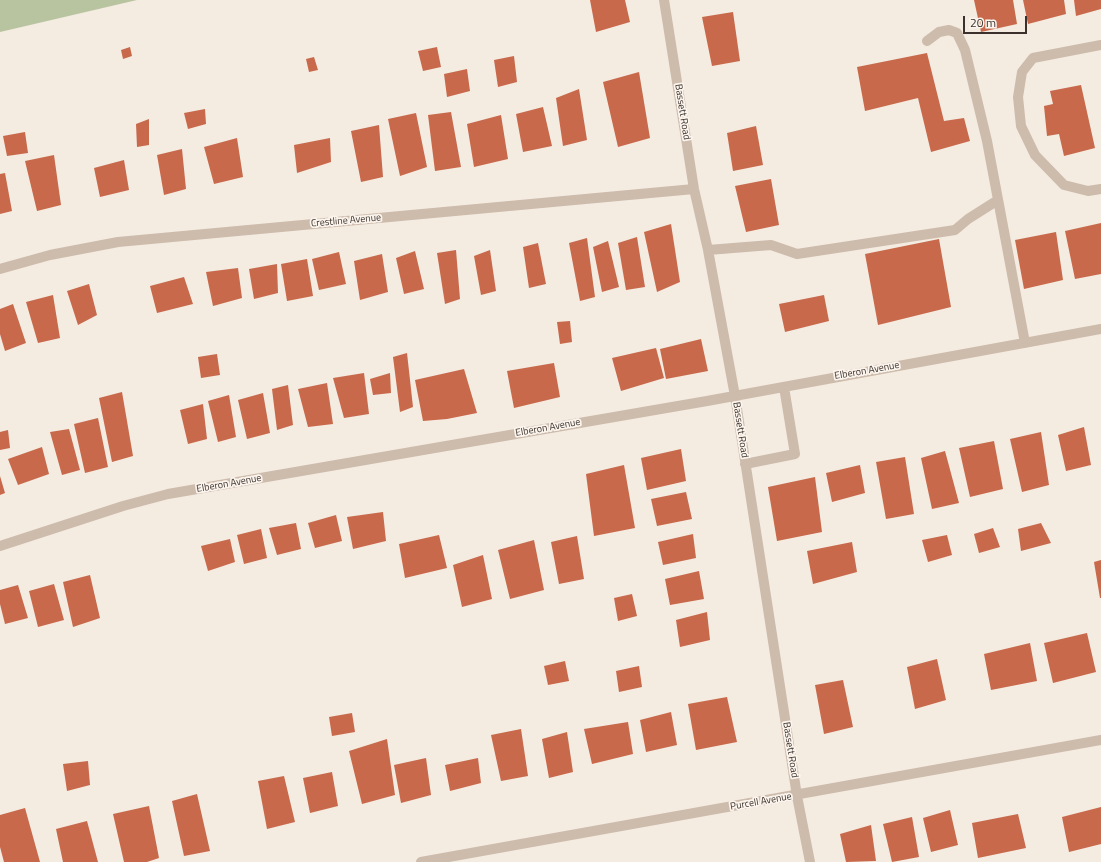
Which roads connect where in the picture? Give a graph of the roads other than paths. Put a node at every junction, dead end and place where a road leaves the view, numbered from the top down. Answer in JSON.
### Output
{"nodes":[{"id":1,"x":664,"y":0,"type":"edge"},
{"id":2,"x":928,"y":41,"type":"dead end"},
{"id":3,"x":1101,"y":45,"type":"edge"},
{"id":4,"x":694,"y":189,"type":"junction"},
{"id":5,"x":1101,"y":189,"type":"edge"},
{"id":6,"x":998,"y":200,"type":"junction"},
{"id":7,"x":708,"y":250,"type":"junction"},
{"id":8,"x":0,"y":269,"type":"edge"},
{"id":9,"x":1101,"y":329,"type":"edge"},
{"id":10,"x":1025,"y":343,"type":"junction"},
{"id":11,"x":784,"y":387,"type":"junction"},
{"id":12,"x":735,"y":396,"type":"junction"},
{"id":13,"x":746,"y":464,"type":"junction"},
{"id":14,"x":0,"y":546,"type":"edge"},
{"id":15,"x":1101,"y":740,"type":"edge"},
{"id":16,"x":797,"y":796,"type":"junction"},
{"id":17,"x":421,"y":862,"type":"edge"},
{"id":18,"x":810,"y":862,"type":"edge"}],
"edges":[{"from":1,"to":4,"type":"street","name":"Bassett Road"},
{"from":2,"to":6,"type":"street"},
{"from":3,"to":5,"type":"street"},
{"from":4,"to":7,"type":"street","name":"Bassett Road"},
{"from":4,"to":8,"type":"street","name":"Crestline Avenue"},
{"from":6,"to":7,"type":"street"},
{"from":6,"to":10,"type":"street"},
{"from":7,"to":12,"type":"street","name":"Bassett Road"},
{"from":9,"to":10,"type":"street","name":"Elberon Avenue"},
{"from":10,"to":11,"type":"street","name":"Elberon Avenue"},
{"from":11,"to":12,"type":"street","name":"Elberon Avenue"},
{"from":11,"to":13,"type":"street"},
{"from":12,"to":13,"type":"street","name":"Bassett Road"},
{"from":12,"to":14,"type":"street","name":"Elberon Avenue"},
{"from":13,"to":16,"type":"street","name":"Bassett Road"},
{"from":15,"to":16,"type":"street","name":"Purcell Avenue"},
{"from":16,"to":17,"type":"street","name":"Purcell Avenue"},
{"from":16,"to":18,"type":"street","name":"Bassett Road"}]}
